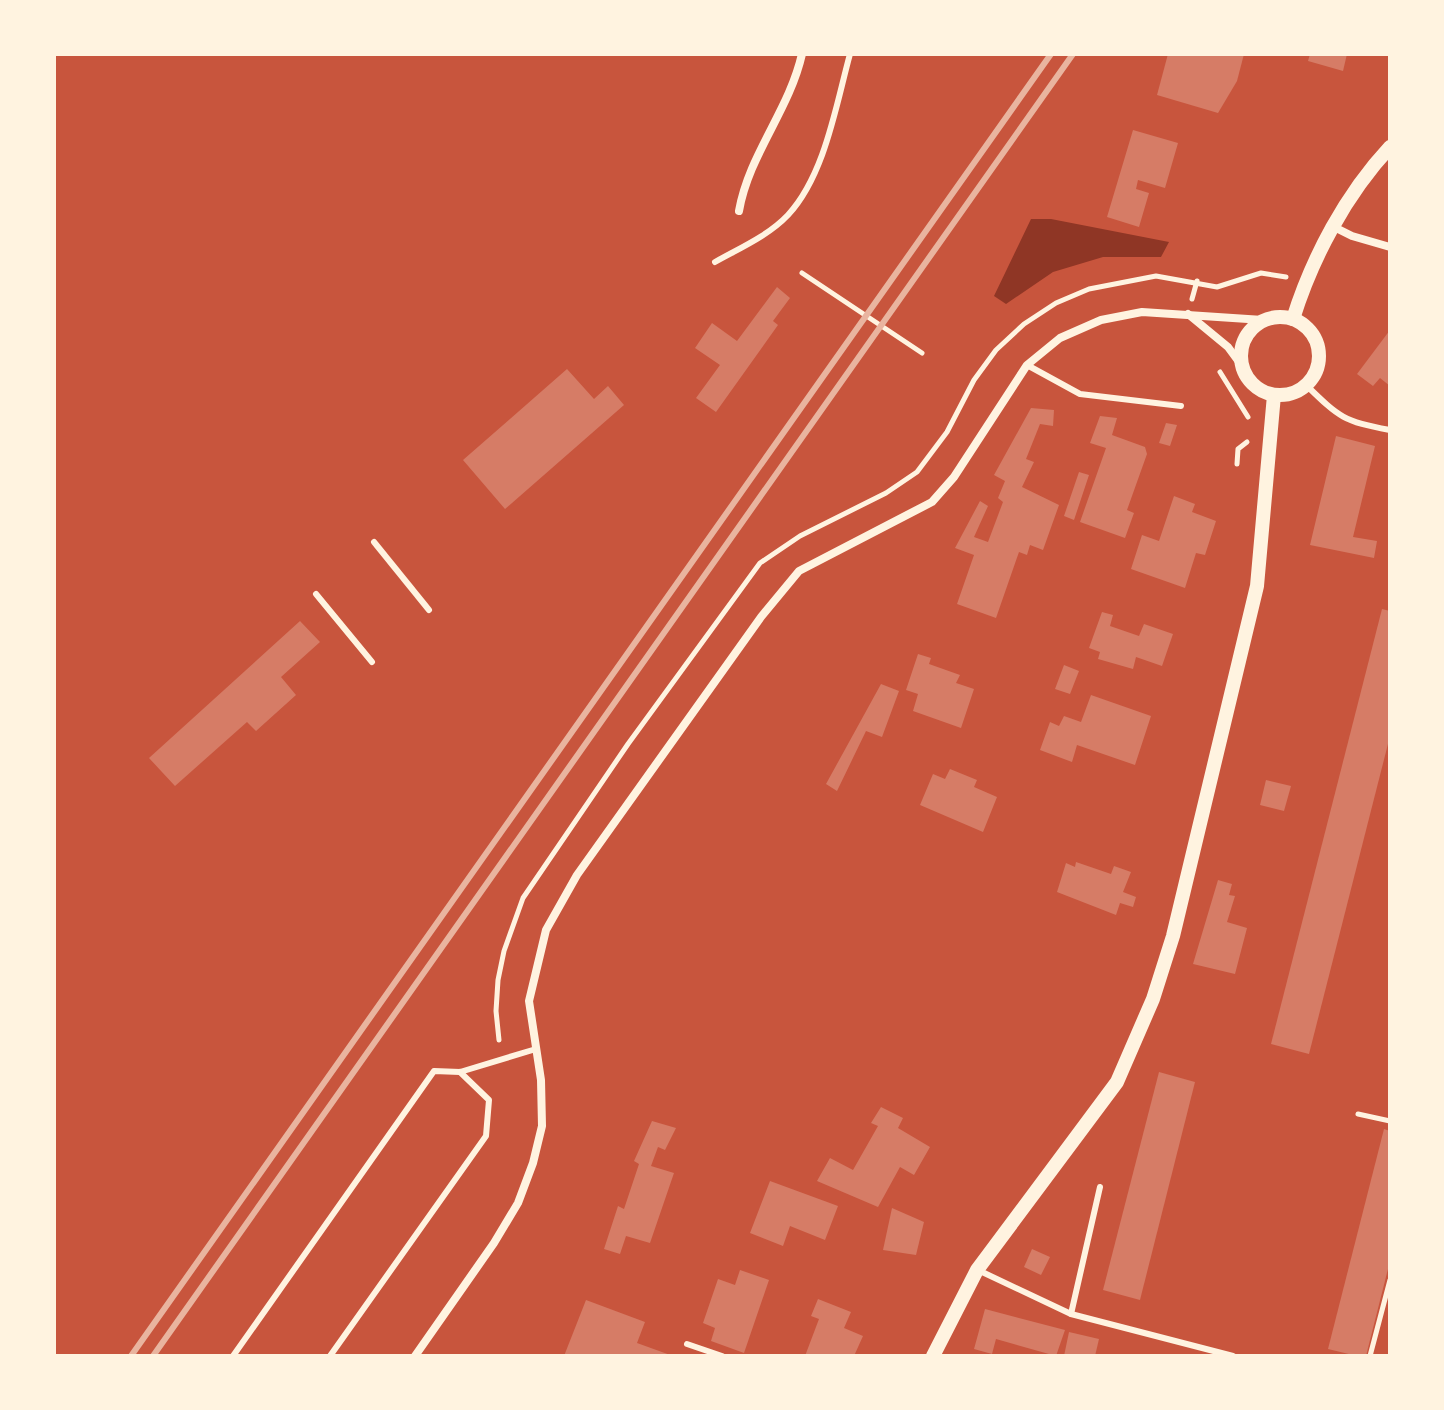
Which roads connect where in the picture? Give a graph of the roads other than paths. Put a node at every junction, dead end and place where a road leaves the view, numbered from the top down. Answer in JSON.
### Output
{"nodes":[{"id":1,"x":802,"y":54,"type":"edge"},
{"id":2,"x":850,"y":54,"type":"edge"},
{"id":3,"x":1390,"y":147,"type":"edge"},
{"id":4,"x":739,"y":211,"type":"dead end"},
{"id":5,"x":1334,"y":227,"type":"junction"},
{"id":6,"x":1390,"y":247,"type":"edge"},
{"id":7,"x":715,"y":262,"type":"dead end"},
{"id":8,"x":1188,"y":314,"type":"junction"},
{"id":9,"x":1293,"y":319,"type":"junction"},
{"id":10,"x":1263,"y":320,"type":"junction"},
{"id":11,"x":1027,"y":365,"type":"junction"},
{"id":12,"x":1242,"y":366,"type":"junction"},
{"id":13,"x":1306,"y":385,"type":"junction"},
{"id":14,"x":1274,"y":395,"type":"junction"},
{"id":15,"x":1181,"y":406,"type":"dead end"},
{"id":16,"x":1390,"y":430,"type":"edge"},
{"id":17,"x":374,"y":542,"type":"dead end"},
{"id":18,"x":316,"y":594,"type":"dead end"},
{"id":19,"x":429,"y":610,"type":"dead end"},
{"id":20,"x":372,"y":662,"type":"dead end"},
{"id":21,"x":536,"y":1049,"type":"junction"},
{"id":22,"x":460,"y":1072,"type":"junction"},
{"id":23,"x":1100,"y":1187,"type":"dead end"},
{"id":24,"x":977,"y":1270,"type":"junction"},
{"id":25,"x":1071,"y":1314,"type":"junction"},
{"id":26,"x":687,"y":1344,"type":"dead end"},
{"id":27,"x":233,"y":1356,"type":"edge"},
{"id":28,"x":330,"y":1356,"type":"edge"},
{"id":29,"x":415,"y":1356,"type":"edge"},
{"id":30,"x":722,"y":1356,"type":"edge"},
{"id":31,"x":933,"y":1356,"type":"edge"},
{"id":32,"x":1233,"y":1356,"type":"edge"}],
"edges":[{"from":1,"to":4,"type":"street"},
{"from":2,"to":7,"type":"lane"},
{"from":3,"to":5,"type":"street"},
{"from":5,"to":6,"type":"street"},
{"from":5,"to":9,"type":"street"},
{"from":8,"to":10,"type":"street"},
{"from":8,"to":11,"type":"street"},
{"from":8,"to":12,"type":"street"},
{"from":9,"to":10,"type":"street"},
{"from":9,"to":13,"type":"street"},
{"from":10,"to":12,"type":"street"},
{"from":11,"to":15,"type":"lane"},
{"from":11,"to":21,"type":"street"},
{"from":12,"to":14,"type":"street"},
{"from":13,"to":14,"type":"street"},
{"from":13,"to":16,"type":"lane"},
{"from":14,"to":24,"type":"street"},
{"from":17,"to":19,"type":"lane"},
{"from":18,"to":20,"type":"lane"},
{"from":21,"to":22,"type":"lane"},
{"from":21,"to":29,"type":"street"},
{"from":22,"to":27,"type":"lane"},
{"from":22,"to":28,"type":"lane"},
{"from":23,"to":25,"type":"lane"},
{"from":24,"to":25,"type":"lane"},
{"from":24,"to":31,"type":"street"},
{"from":25,"to":32,"type":"lane"},
{"from":26,"to":30,"type":"lane"}]}
